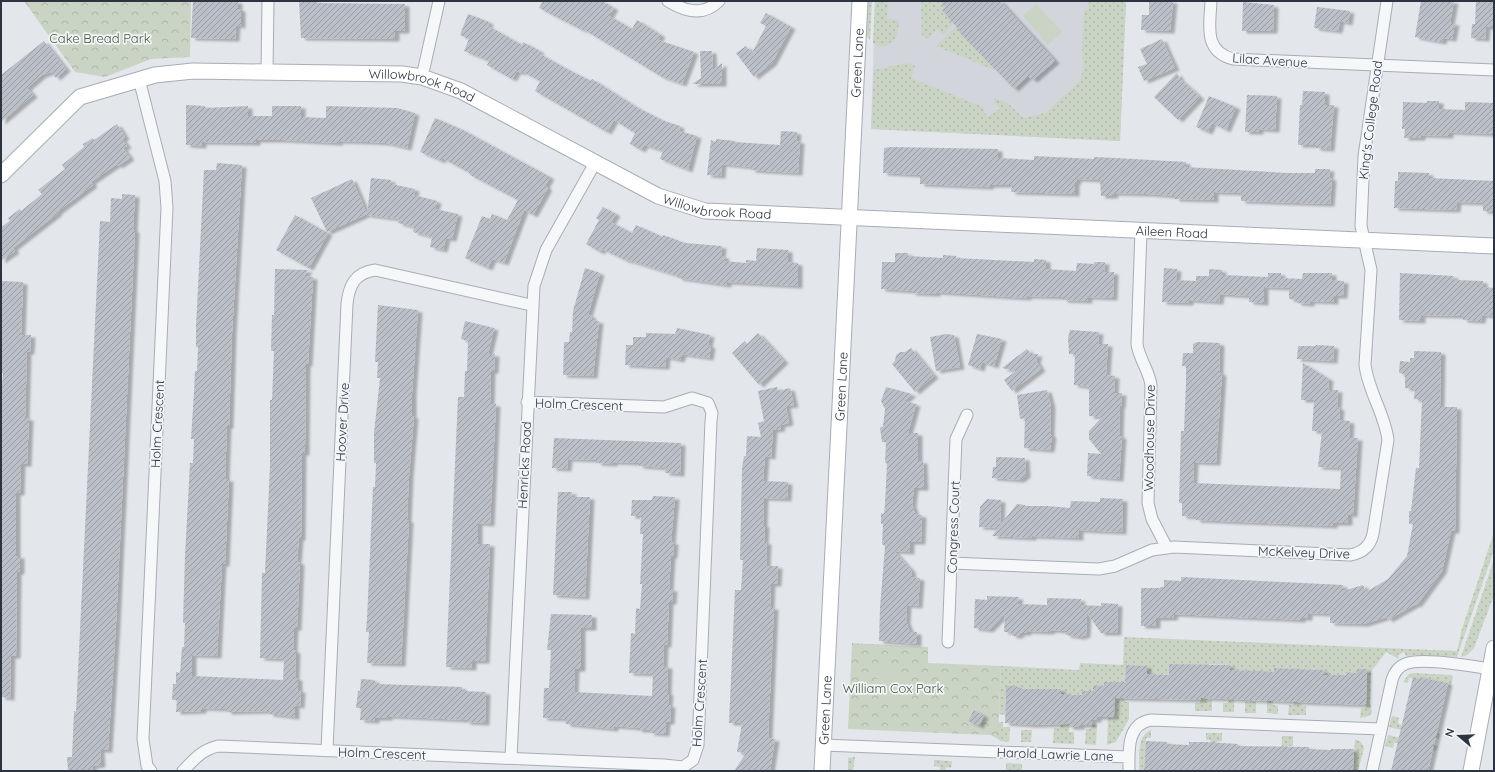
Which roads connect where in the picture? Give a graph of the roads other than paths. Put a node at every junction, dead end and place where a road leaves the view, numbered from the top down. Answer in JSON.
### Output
{"nodes":[{"id":1,"x":268,"y":1,"type":"edge"},
{"id":2,"x":439,"y":1,"type":"edge"},
{"id":3,"x":668,"y":1,"type":"edge"},
{"id":4,"x":720,"y":1,"type":"edge"},
{"id":5,"x":860,"y":1,"type":"edge"},
{"id":6,"x":1211,"y":1,"type":"edge"},
{"id":7,"x":1387,"y":1,"type":"edge"},
{"id":8,"x":1377,"y":66,"type":"junction"},
{"id":9,"x":1494,"y":70,"type":"edge"},
{"id":10,"x":267,"y":72,"type":"junction"},
{"id":11,"x":422,"y":77,"type":"junction"},
{"id":12,"x":139,"y":79,"type":"junction"},
{"id":13,"x":595,"y":163,"type":"junction"},
{"id":14,"x":1,"y":175,"type":"edge"},
{"id":15,"x":850,"y":218,"type":"junction"},
{"id":16,"x":1141,"y":230,"type":"junction"},
{"id":17,"x":1363,"y":239,"type":"junction"},
{"id":18,"x":1494,"y":246,"type":"edge"},
{"id":19,"x":531,"y":305,"type":"junction"},
{"id":20,"x":527,"y":402,"type":"junction"},
{"id":21,"x":967,"y":415,"type":"dead end"},
{"id":22,"x":1167,"y":548,"type":"junction"},
{"id":23,"x":951,"y":563,"type":"junction"},
{"id":24,"x":948,"y":642,"type":"dead end"},
{"id":25,"x":1494,"y":648,"type":"edge"},
{"id":26,"x":1489,"y":669,"type":"junction"},
{"id":27,"x":1381,"y":729,"type":"junction"},
{"id":28,"x":823,"y":745,"type":"junction"},
{"id":29,"x":327,"y":750,"type":"junction"},
{"id":30,"x":1129,"y":757,"type":"junction"},
{"id":31,"x":511,"y":758,"type":"junction"},
{"id":32,"x":151,"y":771,"type":"edge"},
{"id":33,"x":183,"y":771,"type":"edge"},
{"id":34,"x":822,"y":771,"type":"edge"},
{"id":35,"x":1129,"y":771,"type":"edge"},
{"id":36,"x":1372,"y":771,"type":"edge"},
{"id":37,"x":1471,"y":771,"type":"edge"}],
"edges":[{"from":1,"to":10,"type":"street"},
{"from":2,"to":11,"type":"street"},
{"from":3,"to":4,"type":"street"},
{"from":5,"to":15,"type":"street","name":"Green Lane"},
{"from":6,"to":8,"type":"street","name":"Lilac Avenue"},
{"from":7,"to":8,"type":"street","name":"King's College Road"},
{"from":8,"to":9,"type":"street","name":"Lilac Avenue"},
{"from":8,"to":17,"type":"street","name":"King's College Road"},
{"from":10,"to":11,"type":"street","name":"Willowbrook Road"},
{"from":10,"to":12,"type":"street","name":"Willowbrook Road"},
{"from":11,"to":13,"type":"street","name":"Willowbrook Road"},
{"from":12,"to":14,"type":"street","name":"Willowbrook Road"},
{"from":12,"to":32,"type":"street","name":"Holm Crescent"},
{"from":13,"to":15,"type":"street","name":"Willowbrook Road"},
{"from":13,"to":19,"type":"street","name":"Henricks Road"},
{"from":15,"to":16,"type":"street","name":"Aileen Road"},
{"from":15,"to":28,"type":"street","name":"Green Lane"},
{"from":16,"to":17,"type":"street","name":"Aileen Road"},
{"from":16,"to":22,"type":"street","name":"Woodhouse Drive"},
{"from":17,"to":18,"type":"street","name":"Aileen Road"},
{"from":17,"to":22,"type":"street","name":"McKelvey Drive"},
{"from":19,"to":20,"type":"street","name":"Henricks Road"},
{"from":19,"to":29,"type":"street","name":"Hoover Drive"},
{"from":20,"to":31,"type":"street","name":"Henricks Road"},
{"from":20,"to":31,"type":"street","name":"Holm Crescent"},
{"from":21,"to":23,"type":"street","name":"Congress Court"},
{"from":22,"to":23,"type":"street","name":"McKelvey Drive"},
{"from":23,"to":24,"type":"street","name":"Congress Court"},
{"from":25,"to":26,"type":"street"},
{"from":26,"to":27,"type":"street"},
{"from":26,"to":37,"type":"street"},
{"from":27,"to":30,"type":"street","name":"Harold Lawrie Lane"},
{"from":27,"to":36,"type":"street"},
{"from":28,"to":30,"type":"street","name":"Harold Lawrie Lane"},
{"from":28,"to":34,"type":"street","name":"Green Lane"},
{"from":29,"to":31,"type":"street","name":"Holm Crescent"},
{"from":29,"to":33,"type":"street","name":"Holm Crescent"},
{"from":30,"to":35,"type":"street"}]}
